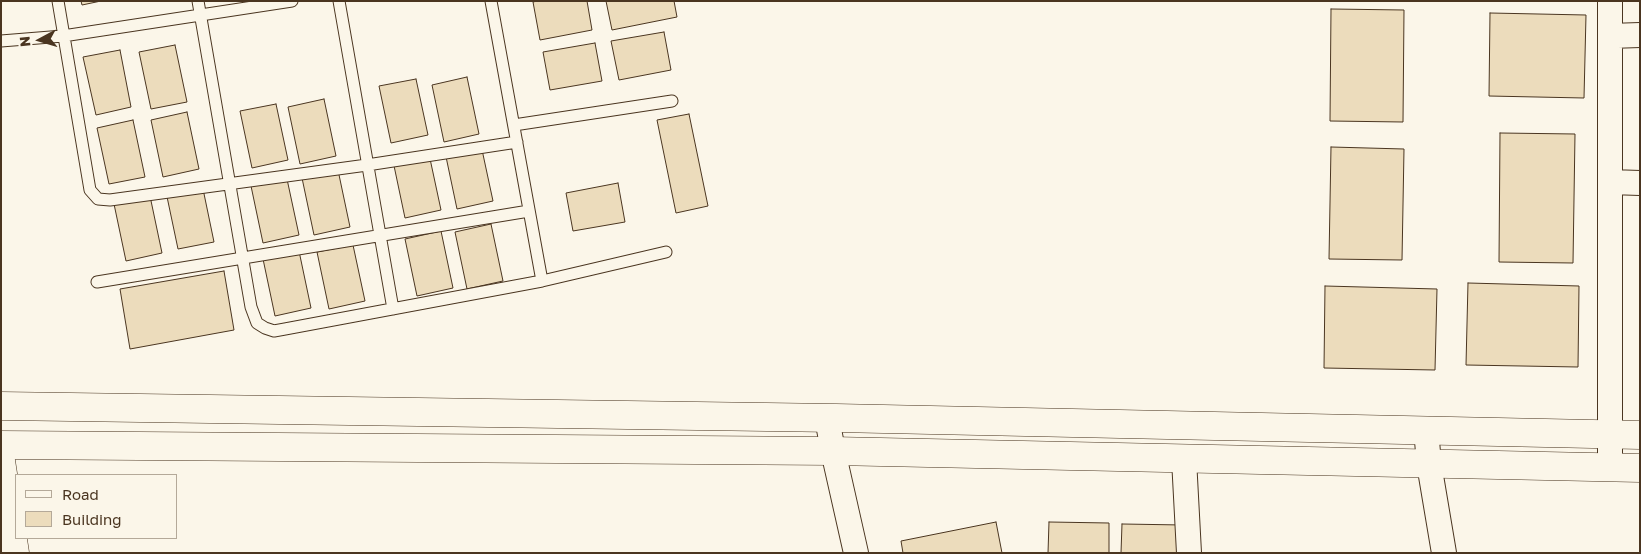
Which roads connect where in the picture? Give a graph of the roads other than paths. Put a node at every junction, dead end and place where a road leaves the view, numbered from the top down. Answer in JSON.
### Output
{"nodes":[{"id":1,"x":58,"y":1,"type":"edge"},
{"id":2,"x":198,"y":1,"type":"edge"},
{"id":3,"x":292,"y":1,"type":"edge"},
{"id":4,"x":338,"y":1,"type":"edge"},
{"id":5,"x":491,"y":1,"type":"edge"},
{"id":6,"x":1610,"y":1,"type":"edge"},
{"id":7,"x":200,"y":15,"type":"junction"},
{"id":8,"x":1640,"y":35,"type":"edge"},
{"id":9,"x":63,"y":36,"type":"junction"},
{"id":10,"x":1610,"y":36,"type":"junction"},
{"id":11,"x":1,"y":41,"type":"edge"},
{"id":12,"x":672,"y":101,"type":"dead end"},
{"id":13,"x":514,"y":125,"type":"junction"},
{"id":14,"x":517,"y":142,"type":"junction"},
{"id":15,"x":367,"y":164,"type":"junction"},
{"id":16,"x":1610,"y":182,"type":"junction"},
{"id":17,"x":1640,"y":183,"type":"edge"},
{"id":18,"x":229,"y":184,"type":"junction"},
{"id":19,"x":529,"y":211,"type":"junction"},
{"id":20,"x":380,"y":235,"type":"junction"},
{"id":21,"x":666,"y":252,"type":"dead end"},
{"id":22,"x":242,"y":258,"type":"junction"},
{"id":23,"x":542,"y":281,"type":"junction"},
{"id":24,"x":97,"y":282,"type":"dead end"},
{"id":25,"x":392,"y":309,"type":"junction"},
{"id":26,"x":1,"y":406,"type":"edge"},
{"id":27,"x":827,"y":418,"type":"junction"},
{"id":28,"x":1426,"y":430,"type":"junction"},
{"id":29,"x":1611,"y":434,"type":"junction"},
{"id":30,"x":1640,"y":435,"type":"edge"},
{"id":31,"x":1,"y":445,"type":"edge"},
{"id":32,"x":833,"y":451,"type":"junction"},
{"id":33,"x":1184,"y":459,"type":"junction"},
{"id":34,"x":1,"y":461,"type":"edge"},
{"id":35,"x":1429,"y":464,"type":"junction"},
{"id":36,"x":1610,"y":467,"type":"junction"},
{"id":37,"x":1640,"y":468,"type":"edge"},
{"id":38,"x":15,"y":553,"type":"edge"},
{"id":39,"x":856,"y":553,"type":"edge"},
{"id":40,"x":1190,"y":553,"type":"edge"},
{"id":41,"x":1444,"y":553,"type":"edge"}],
"edges":[{"from":1,"to":9,"type":"lane"},
{"from":2,"to":7,"type":"lane"},
{"from":3,"to":7,"type":"lane"},
{"from":4,"to":15,"type":"lane"},
{"from":5,"to":13,"type":"lane"},
{"from":6,"to":10,"type":"street"},
{"from":7,"to":9,"type":"lane"},
{"from":7,"to":18,"type":"lane"},
{"from":8,"to":10,"type":"street"},
{"from":9,"to":11,"type":"lane"},
{"from":9,"to":18,"type":"lane"},
{"from":10,"to":16,"type":"street"},
{"from":12,"to":13,"type":"lane"},
{"from":13,"to":14,"type":"lane"},
{"from":14,"to":15,"type":"lane"},
{"from":14,"to":19,"type":"lane"},
{"from":15,"to":18,"type":"lane"},
{"from":15,"to":20,"type":"lane"},
{"from":16,"to":17,"type":"street"},
{"from":16,"to":29,"type":"street"},
{"from":18,"to":22,"type":"lane"},
{"from":19,"to":20,"type":"lane"},
{"from":19,"to":23,"type":"lane"},
{"from":20,"to":22,"type":"lane"},
{"from":20,"to":25,"type":"lane"},
{"from":21,"to":23,"type":"lane"},
{"from":22,"to":24,"type":"lane"},
{"from":22,"to":25,"type":"lane"},
{"from":23,"to":25,"type":"lane"},
{"from":26,"to":27,"type":"street"},
{"from":27,"to":28,"type":"street"},
{"from":27,"to":32,"type":"street"},
{"from":28,"to":29,"type":"street"},
{"from":28,"to":35,"type":"street"},
{"from":29,"to":30,"type":"street"},
{"from":29,"to":36,"type":"street"},
{"from":31,"to":32,"type":"street"},
{"from":32,"to":33,"type":"street"},
{"from":32,"to":39,"type":"street"},
{"from":33,"to":35,"type":"street"},
{"from":33,"to":40,"type":"street"},
{"from":34,"to":38,"type":"street"},
{"from":35,"to":36,"type":"street"},
{"from":35,"to":41,"type":"street"},
{"from":36,"to":37,"type":"street"}]}
